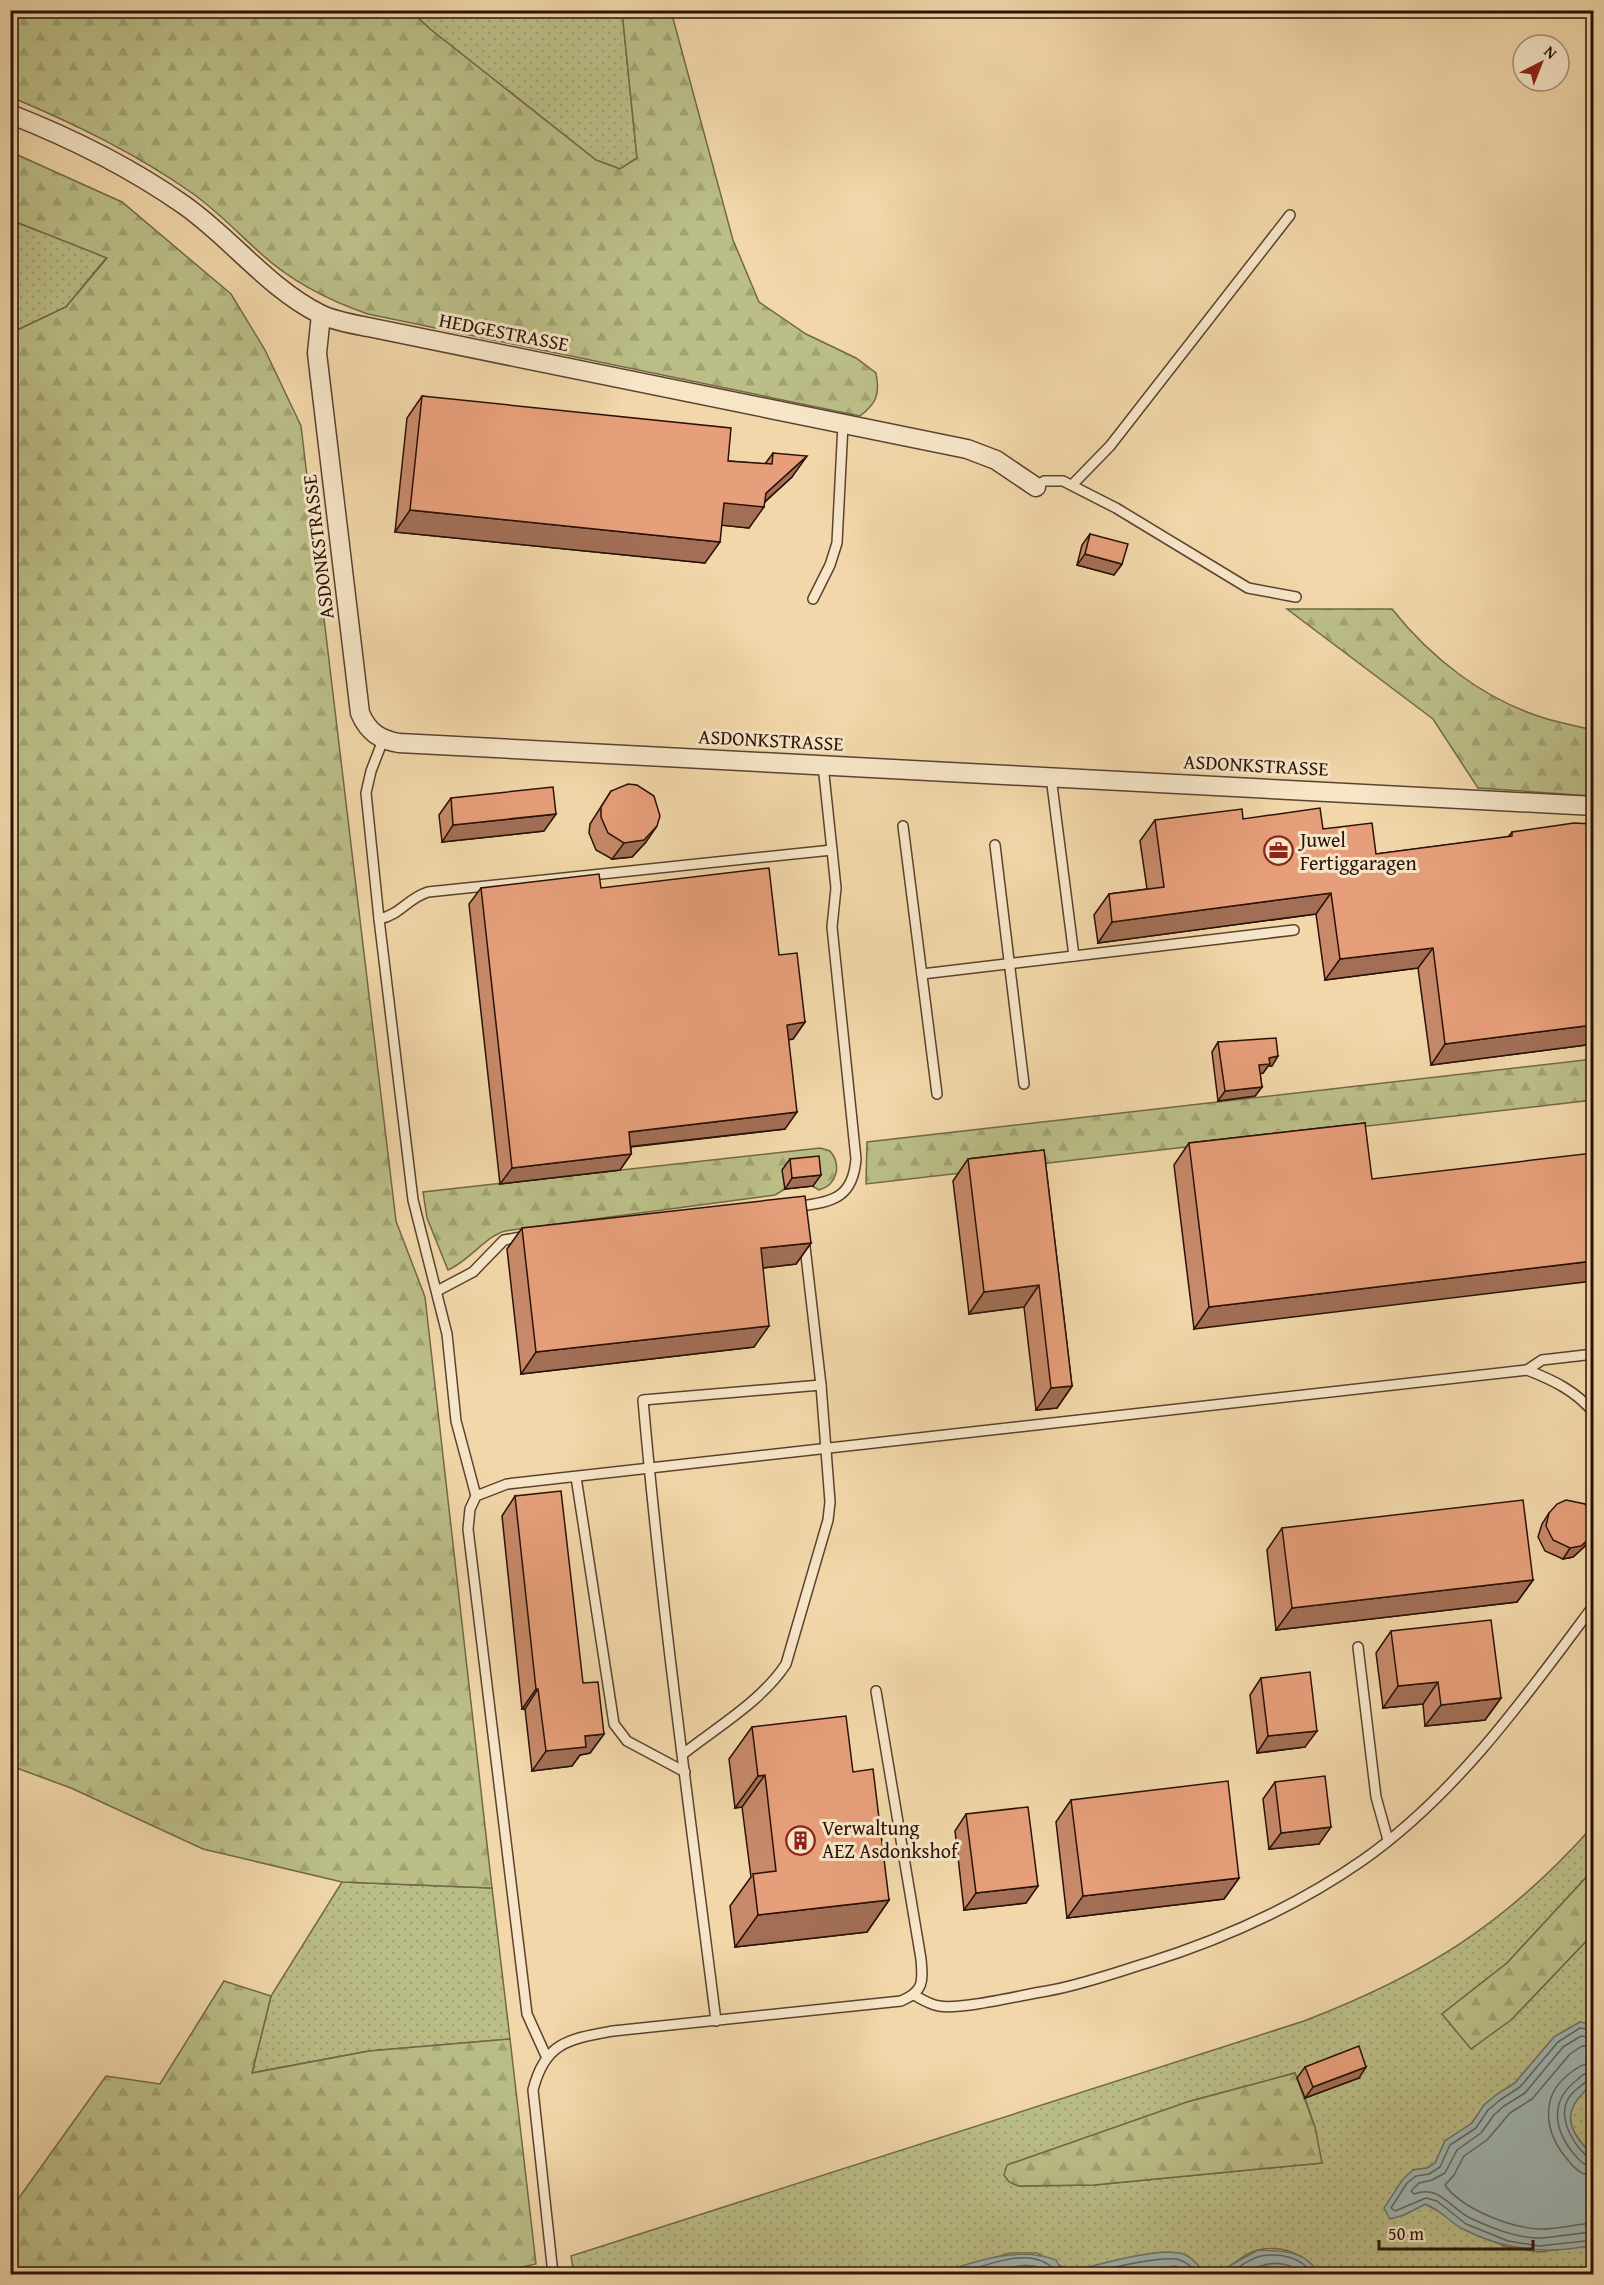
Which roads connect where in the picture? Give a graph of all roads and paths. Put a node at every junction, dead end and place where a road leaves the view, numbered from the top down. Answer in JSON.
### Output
{"nodes":[{"id":1,"x":10,"y":114,"type":"edge"},
{"id":2,"x":1290,"y":216,"type":"dead end"},
{"id":3,"x":321,"y":315,"type":"junction"},
{"id":4,"x":843,"y":424,"type":"junction"},
{"id":5,"x":1072,"y":485,"type":"junction"},
{"id":6,"x":1036,"y":487,"type":"joint"},
{"id":7,"x":1296,"y":597,"type":"dead end"},
{"id":8,"x":813,"y":599,"type":"dead end"},
{"id":9,"x":383,"y":740,"type":"junction"},
{"id":10,"x":823,"y":765,"type":"junction"},
{"id":11,"x":1051,"y":777,"type":"junction"},
{"id":12,"x":1593,"y":806,"type":"edge"},
{"id":13,"x":903,"y":826,"type":"dead end"},
{"id":14,"x":995,"y":844,"type":"dead end"},
{"id":15,"x":832,"y":850,"type":"junction"},
{"id":16,"x":379,"y":919,"type":"junction"},
{"id":17,"x":1294,"y":930,"type":"dead end"},
{"id":18,"x":1074,"y":956,"type":"junction"},
{"id":19,"x":1010,"y":964,"type":"junction"},
{"id":20,"x":922,"y":974,"type":"junction"},
{"id":21,"x":1024,"y":1084,"type":"dead end"},
{"id":22,"x":937,"y":1094,"type":"dead end"},
{"id":23,"x":800,"y":1206,"type":"junction"},
{"id":24,"x":789,"y":1207,"type":"edge"},
{"id":25,"x":802,"y":1217,"type":"edge"},
{"id":26,"x":803,"y":1228,"type":"edge"},
{"id":27,"x":535,"y":1235,"type":"edge"},
{"id":28,"x":437,"y":1291,"type":"junction"},
{"id":29,"x":1593,"y":1354,"type":"edge"},
{"id":30,"x":1527,"y":1371,"type":"junction"},
{"id":31,"x":820,"y":1385,"type":"junction"},
{"id":32,"x":1593,"y":1413,"type":"edge"},
{"id":33,"x":826,"y":1449,"type":"junction"},
{"id":34,"x":649,"y":1469,"type":"junction"},
{"id":35,"x":576,"y":1477,"type":"junction"},
{"id":36,"x":476,"y":1496,"type":"junction"},
{"id":37,"x":1593,"y":1605,"type":"edge"},
{"id":38,"x":1358,"y":1647,"type":"dead end"},
{"id":39,"x":876,"y":1691,"type":"dead end"},
{"id":40,"x":683,"y":1754,"type":"junction"},
{"id":41,"x":685,"y":1772,"type":"junction"},
{"id":42,"x":1388,"y":1840,"type":"junction"},
{"id":43,"x":914,"y":1995,"type":"junction"},
{"id":44,"x":716,"y":2020,"type":"junction"},
{"id":45,"x":546,"y":2056,"type":"junction"},
{"id":46,"x":553,"y":2274,"type":"edge"}],
"edges":[{"from":1,"to":3,"type":"street","name":"HEDGESTRASSE"},
{"from":2,"to":5,"type":"lane"},
{"from":3,"to":4,"type":"street","name":"HEDGESTRASSE"},
{"from":3,"to":9,"type":"street","name":"ASDONKSTRASSE"},
{"from":4,"to":6,"type":"street","name":"HEDGESTRASSE"},
{"from":4,"to":8,"type":"lane"},
{"from":5,"to":6,"type":"lane"},
{"from":5,"to":7,"type":"lane"},
{"from":9,"to":10,"type":"street","name":"ASDONKSTRASSE"},
{"from":9,"to":16,"type":"lane"},
{"from":10,"to":11,"type":"street","name":"ASDONKSTRASSE"},
{"from":10,"to":15,"type":"lane"},
{"from":11,"to":12,"type":"street","name":"ASDONKSTRASSE"},
{"from":11,"to":18,"type":"lane"},
{"from":13,"to":20,"type":"lane"},
{"from":14,"to":19,"type":"lane"},
{"from":15,"to":16,"type":"lane"},
{"from":15,"to":23,"type":"lane"},
{"from":16,"to":28,"type":"lane"},
{"from":17,"to":18,"type":"lane"},
{"from":18,"to":19,"type":"lane"},
{"from":19,"to":20,"type":"lane"},
{"from":19,"to":21,"type":"lane"},
{"from":20,"to":22,"type":"lane"},
{"from":23,"to":24,"type":"lane"},
{"from":23,"to":25,"type":"lane"},
{"from":26,"to":31,"type":"lane"},
{"from":27,"to":28,"type":"lane"},
{"from":28,"to":36,"type":"lane"},
{"from":29,"to":30,"type":"lane"},
{"from":30,"to":32,"type":"lane"},
{"from":30,"to":33,"type":"lane"},
{"from":31,"to":33,"type":"lane"},
{"from":31,"to":34,"type":"lane"},
{"from":33,"to":34,"type":"lane"},
{"from":33,"to":40,"type":"lane"},
{"from":34,"to":35,"type":"lane"},
{"from":34,"to":40,"type":"lane"},
{"from":35,"to":36,"type":"lane"},
{"from":35,"to":41,"type":"lane"},
{"from":36,"to":45,"type":"lane"},
{"from":37,"to":42,"type":"lane"},
{"from":38,"to":42,"type":"lane"},
{"from":39,"to":43,"type":"lane"},
{"from":40,"to":41,"type":"lane"},
{"from":41,"to":44,"type":"lane"},
{"from":42,"to":43,"type":"lane"},
{"from":43,"to":44,"type":"lane"},
{"from":44,"to":45,"type":"lane"},
{"from":45,"to":46,"type":"lane"}]}
